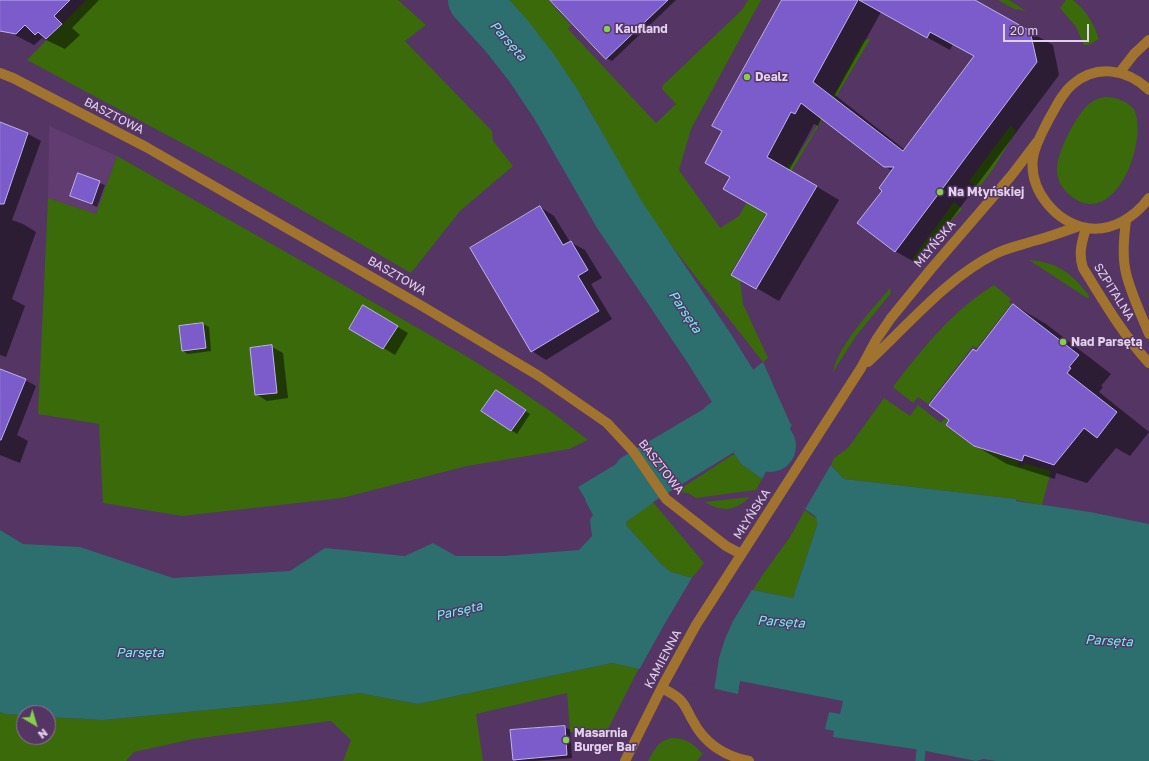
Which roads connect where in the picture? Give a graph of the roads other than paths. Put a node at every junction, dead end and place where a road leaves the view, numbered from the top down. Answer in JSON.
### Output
{"nodes":[{"id":1,"x":1149,"y":40,"type":"edge"},
{"id":2,"x":1120,"y":72,"type":"junction"},
{"id":3,"x":0,"y":73,"type":"edge"},
{"id":4,"x":1149,"y":90,"type":"edge"},
{"id":5,"x":1037,"y":142,"type":"junction"},
{"id":6,"x":1149,"y":198,"type":"edge"},
{"id":7,"x":1126,"y":220,"type":"junction"},
{"id":8,"x":1083,"y":227,"type":"junction"},
{"id":9,"x":1149,"y":334,"type":"edge"},
{"id":10,"x":1149,"y":363,"type":"edge"},
{"id":11,"x":861,"y":368,"type":"junction"},
{"id":12,"x":741,"y":554,"type":"junction"},
{"id":13,"x":729,"y":572,"type":"joint"},
{"id":14,"x":663,"y":687,"type":"junction"},
{"id":15,"x":625,"y":761,"type":"edge"},
{"id":16,"x":748,"y":761,"type":"edge"}],
"edges":[{"from":1,"to":2,"type":"street"},
{"from":2,"to":4,"type":"street"},
{"from":2,"to":5,"type":"street"},
{"from":3,"to":12,"type":"street","name":"BASZTOWA"},
{"from":5,"to":8,"type":"street"},
{"from":5,"to":11,"type":"street","name":"MŁYŃSKA"},
{"from":6,"to":7,"type":"street"},
{"from":7,"to":8,"type":"street"},
{"from":7,"to":9,"type":"street","name":"SZPITALNA"},
{"from":8,"to":10,"type":"street","name":"SZPITALNA"},
{"from":8,"to":11,"type":"street","name":"MŁYŃSKA"},
{"from":11,"to":12,"type":"street","name":"MŁYŃSKA"},
{"from":12,"to":13,"type":"street","name":"MŁYŃSKA"},
{"from":13,"to":14,"type":"street","name":"KAMIENNA"},
{"from":14,"to":15,"type":"street","name":"KAMIENNA"},
{"from":14,"to":16,"type":"street"}]}
